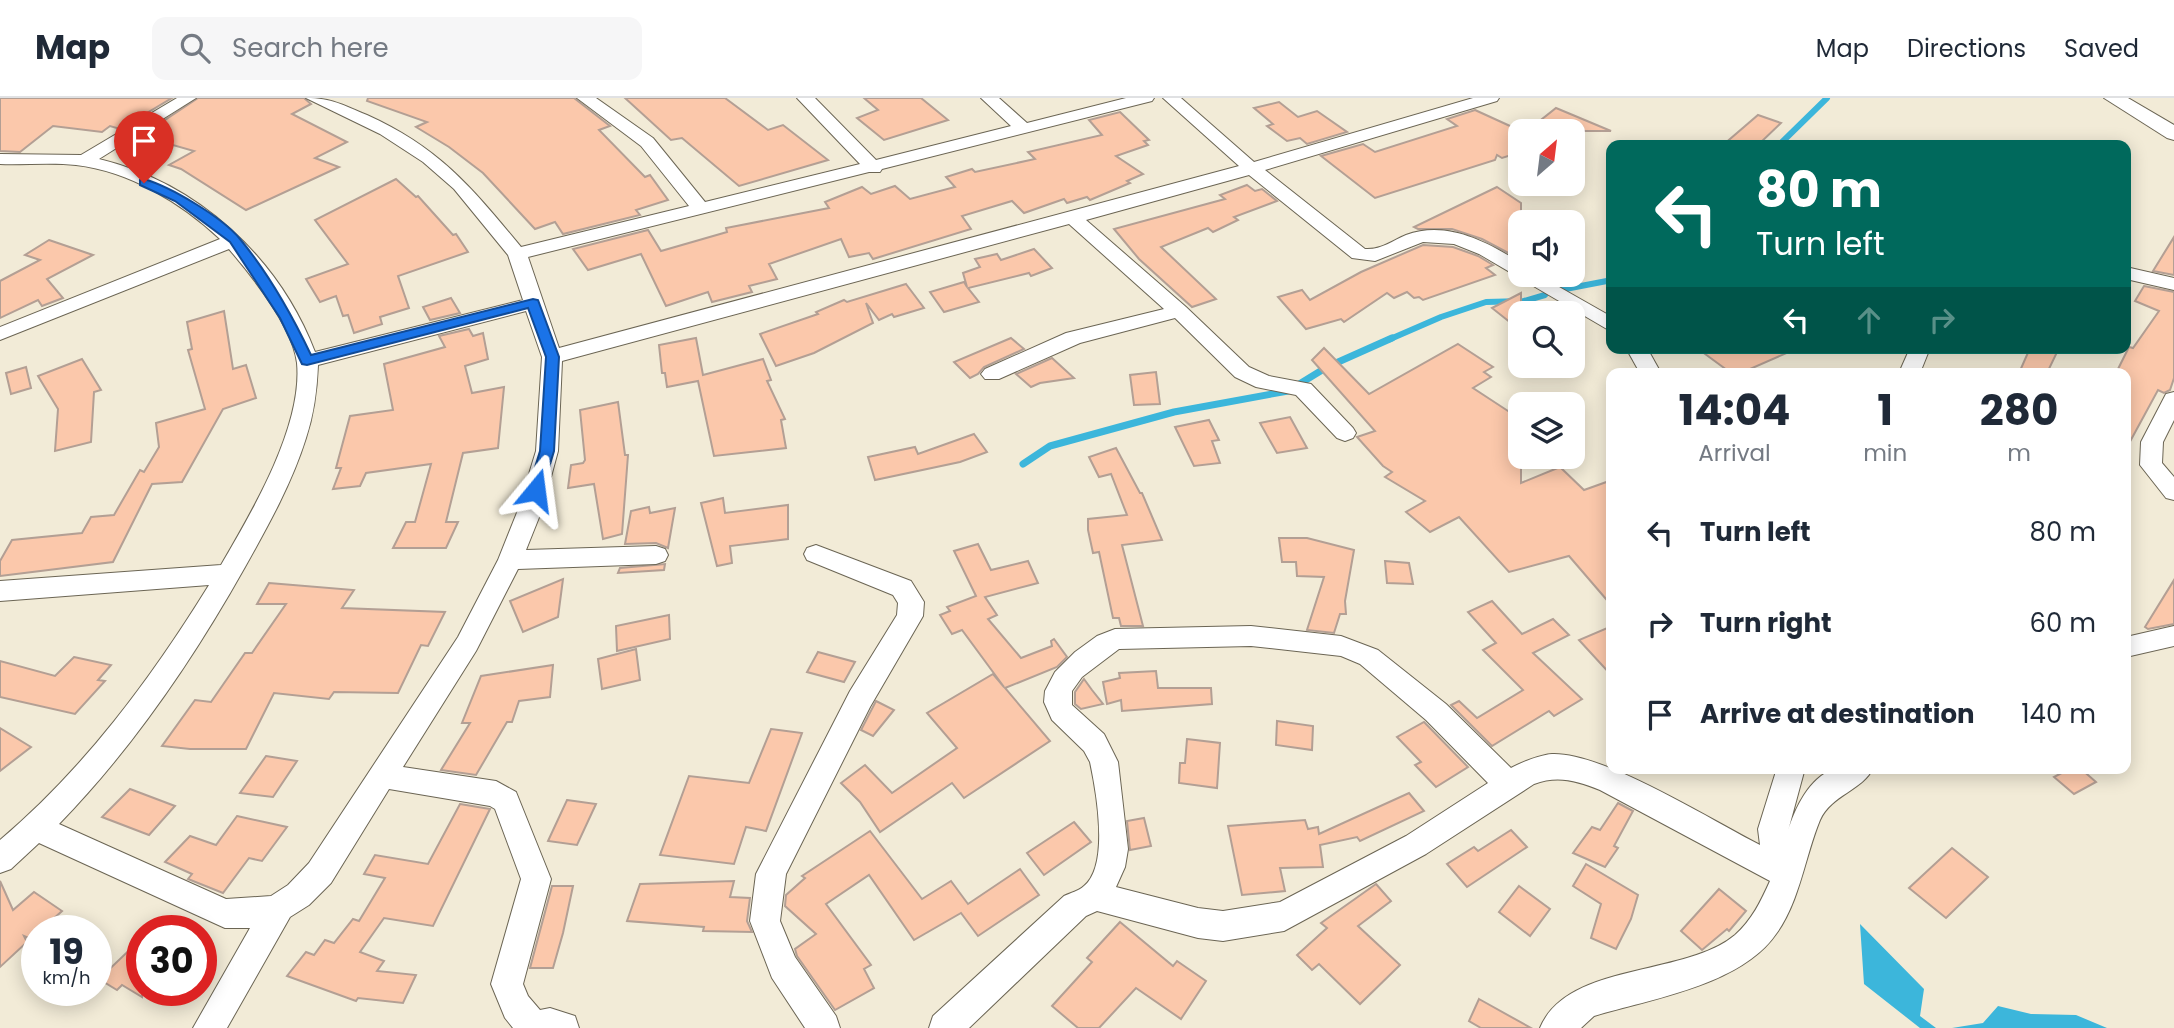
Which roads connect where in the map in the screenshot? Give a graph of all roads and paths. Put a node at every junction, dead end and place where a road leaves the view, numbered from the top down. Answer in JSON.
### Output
{"nodes":[{"id":1,"x":188,"y":98,"type":"edge"},
{"id":2,"x":314,"y":98,"type":"edge"},
{"id":3,"x":586,"y":98,"type":"edge"},
{"id":4,"x":805,"y":98,"type":"edge"},
{"id":5,"x":989,"y":98,"type":"edge"},
{"id":6,"x":1146,"y":98,"type":"edge"},
{"id":7,"x":1171,"y":98,"type":"edge"},
{"id":8,"x":1491,"y":98,"type":"edge"},
{"id":9,"x":2114,"y":98,"type":"edge"},
{"id":10,"x":1024,"y":129,"type":"junction"},
{"id":11,"x":2174,"y":134,"type":"edge"},
{"id":12,"x":0,"y":159,"type":"edge"},
{"id":13,"x":84,"y":161,"type":"junction"},
{"id":14,"x":874,"y":167,"type":"junction"},
{"id":15,"x":1250,"y":167,"type":"junction"},
{"id":16,"x":700,"y":208,"type":"junction"},
{"id":17,"x":1073,"y":218,"type":"junction"},
{"id":18,"x":234,"y":240,"type":"junction"},
{"id":19,"x":517,"y":254,"type":"junction"},
{"id":20,"x":1508,"y":265,"type":"edge"},
{"id":21,"x":2131,"y":274,"type":"edge"},
{"id":22,"x":2174,"y":284,"type":"edge"},
{"id":23,"x":1544,"y":287,"type":"edge"},
{"id":24,"x":533,"y":303,"type":"junction"},
{"id":25,"x":1179,"y":310,"type":"junction"},
{"id":26,"x":1606,"y":323,"type":"edge"},
{"id":27,"x":0,"y":334,"type":"edge"},
{"id":28,"x":552,"y":357,"type":"junction"},
{"id":29,"x":307,"y":361,"type":"junction"},
{"id":30,"x":992,"y":374,"type":"dead end"},
{"id":31,"x":2174,"y":399,"type":"edge"},
{"id":32,"x":1345,"y":433,"type":"dead end"},
{"id":33,"x":2174,"y":492,"type":"edge"},
{"id":34,"x":816,"y":554,"type":"dead end"},
{"id":35,"x":656,"y":555,"type":"dead end"},
{"id":36,"x":510,"y":560,"type":"junction"},
{"id":37,"x":230,"y":574,"type":"junction"},
{"id":38,"x":0,"y":591,"type":"edge"},
{"id":39,"x":2174,"y":636,"type":"edge"},
{"id":40,"x":2131,"y":647,"type":"edge"},
{"id":41,"x":1789,"y":774,"type":"edge"},
{"id":42,"x":1849,"y":774,"type":"edge"},
{"id":43,"x":383,"y":776,"type":"junction"},
{"id":44,"x":1508,"y":785,"type":"junction"},
{"id":45,"x":37,"y":828,"type":"junction"},
{"id":46,"x":0,"y":859,"type":"edge"},
{"id":47,"x":1788,"y":875,"type":"junction"},
{"id":48,"x":1096,"y":896,"type":"junction"},
{"id":49,"x":278,"y":910,"type":"junction"},
{"id":50,"x":542,"y":1027,"type":"edge"},
{"id":51,"x":209,"y":1028,"type":"edge"},
{"id":52,"x":824,"y":1028,"type":"edge"},
{"id":53,"x":945,"y":1028,"type":"edge"},
{"id":54,"x":1556,"y":1028,"type":"edge"}],
"edges":[{"from":1,"to":13,"type":"street"},
{"from":2,"to":19,"type":"street"},
{"from":3,"to":16,"type":"street"},
{"from":4,"to":14,"type":"street"},
{"from":5,"to":10,"type":"street"},
{"from":6,"to":10,"type":"street"},
{"from":7,"to":15,"type":"street"},
{"from":8,"to":15,"type":"street"},
{"from":9,"to":11,"type":"street"},
{"from":10,"to":14,"type":"street"},
{"from":12,"to":13,"type":"street"},
{"from":13,"to":18,"type":"street"},
{"from":14,"to":16,"type":"street"},
{"from":15,"to":17,"type":"street"},
{"from":15,"to":20,"type":"street"},
{"from":16,"to":19,"type":"street"},
{"from":17,"to":25,"type":"street"},
{"from":17,"to":28,"type":"street"},
{"from":18,"to":27,"type":"street"},
{"from":18,"to":29,"type":"street"},
{"from":19,"to":24,"type":"street"},
{"from":21,"to":22,"type":"street"},
{"from":23,"to":26,"type":"street"},
{"from":24,"to":28,"type":"street"},
{"from":24,"to":29,"type":"street"},
{"from":25,"to":30,"type":"street"},
{"from":25,"to":32,"type":"street"},
{"from":28,"to":36,"type":"street"},
{"from":29,"to":37,"type":"street"},
{"from":31,"to":33,"type":"street"},
{"from":34,"to":52,"type":"street"},
{"from":35,"to":36,"type":"street"},
{"from":36,"to":43,"type":"street"},
{"from":37,"to":38,"type":"street"},
{"from":37,"to":45,"type":"street"},
{"from":39,"to":40,"type":"street"},
{"from":41,"to":47,"type":"street"},
{"from":42,"to":47,"type":"street"},
{"from":43,"to":49,"type":"street"},
{"from":43,"to":50,"type":"street"},
{"from":44,"to":47,"type":"street"},
{"from":44,"to":48,"type":"street"},
{"from":44,"to":48,"type":"street"},
{"from":45,"to":46,"type":"street"},
{"from":45,"to":49,"type":"street"},
{"from":47,"to":54,"type":"street"},
{"from":48,"to":53,"type":"street"},
{"from":49,"to":51,"type":"street"}]}
